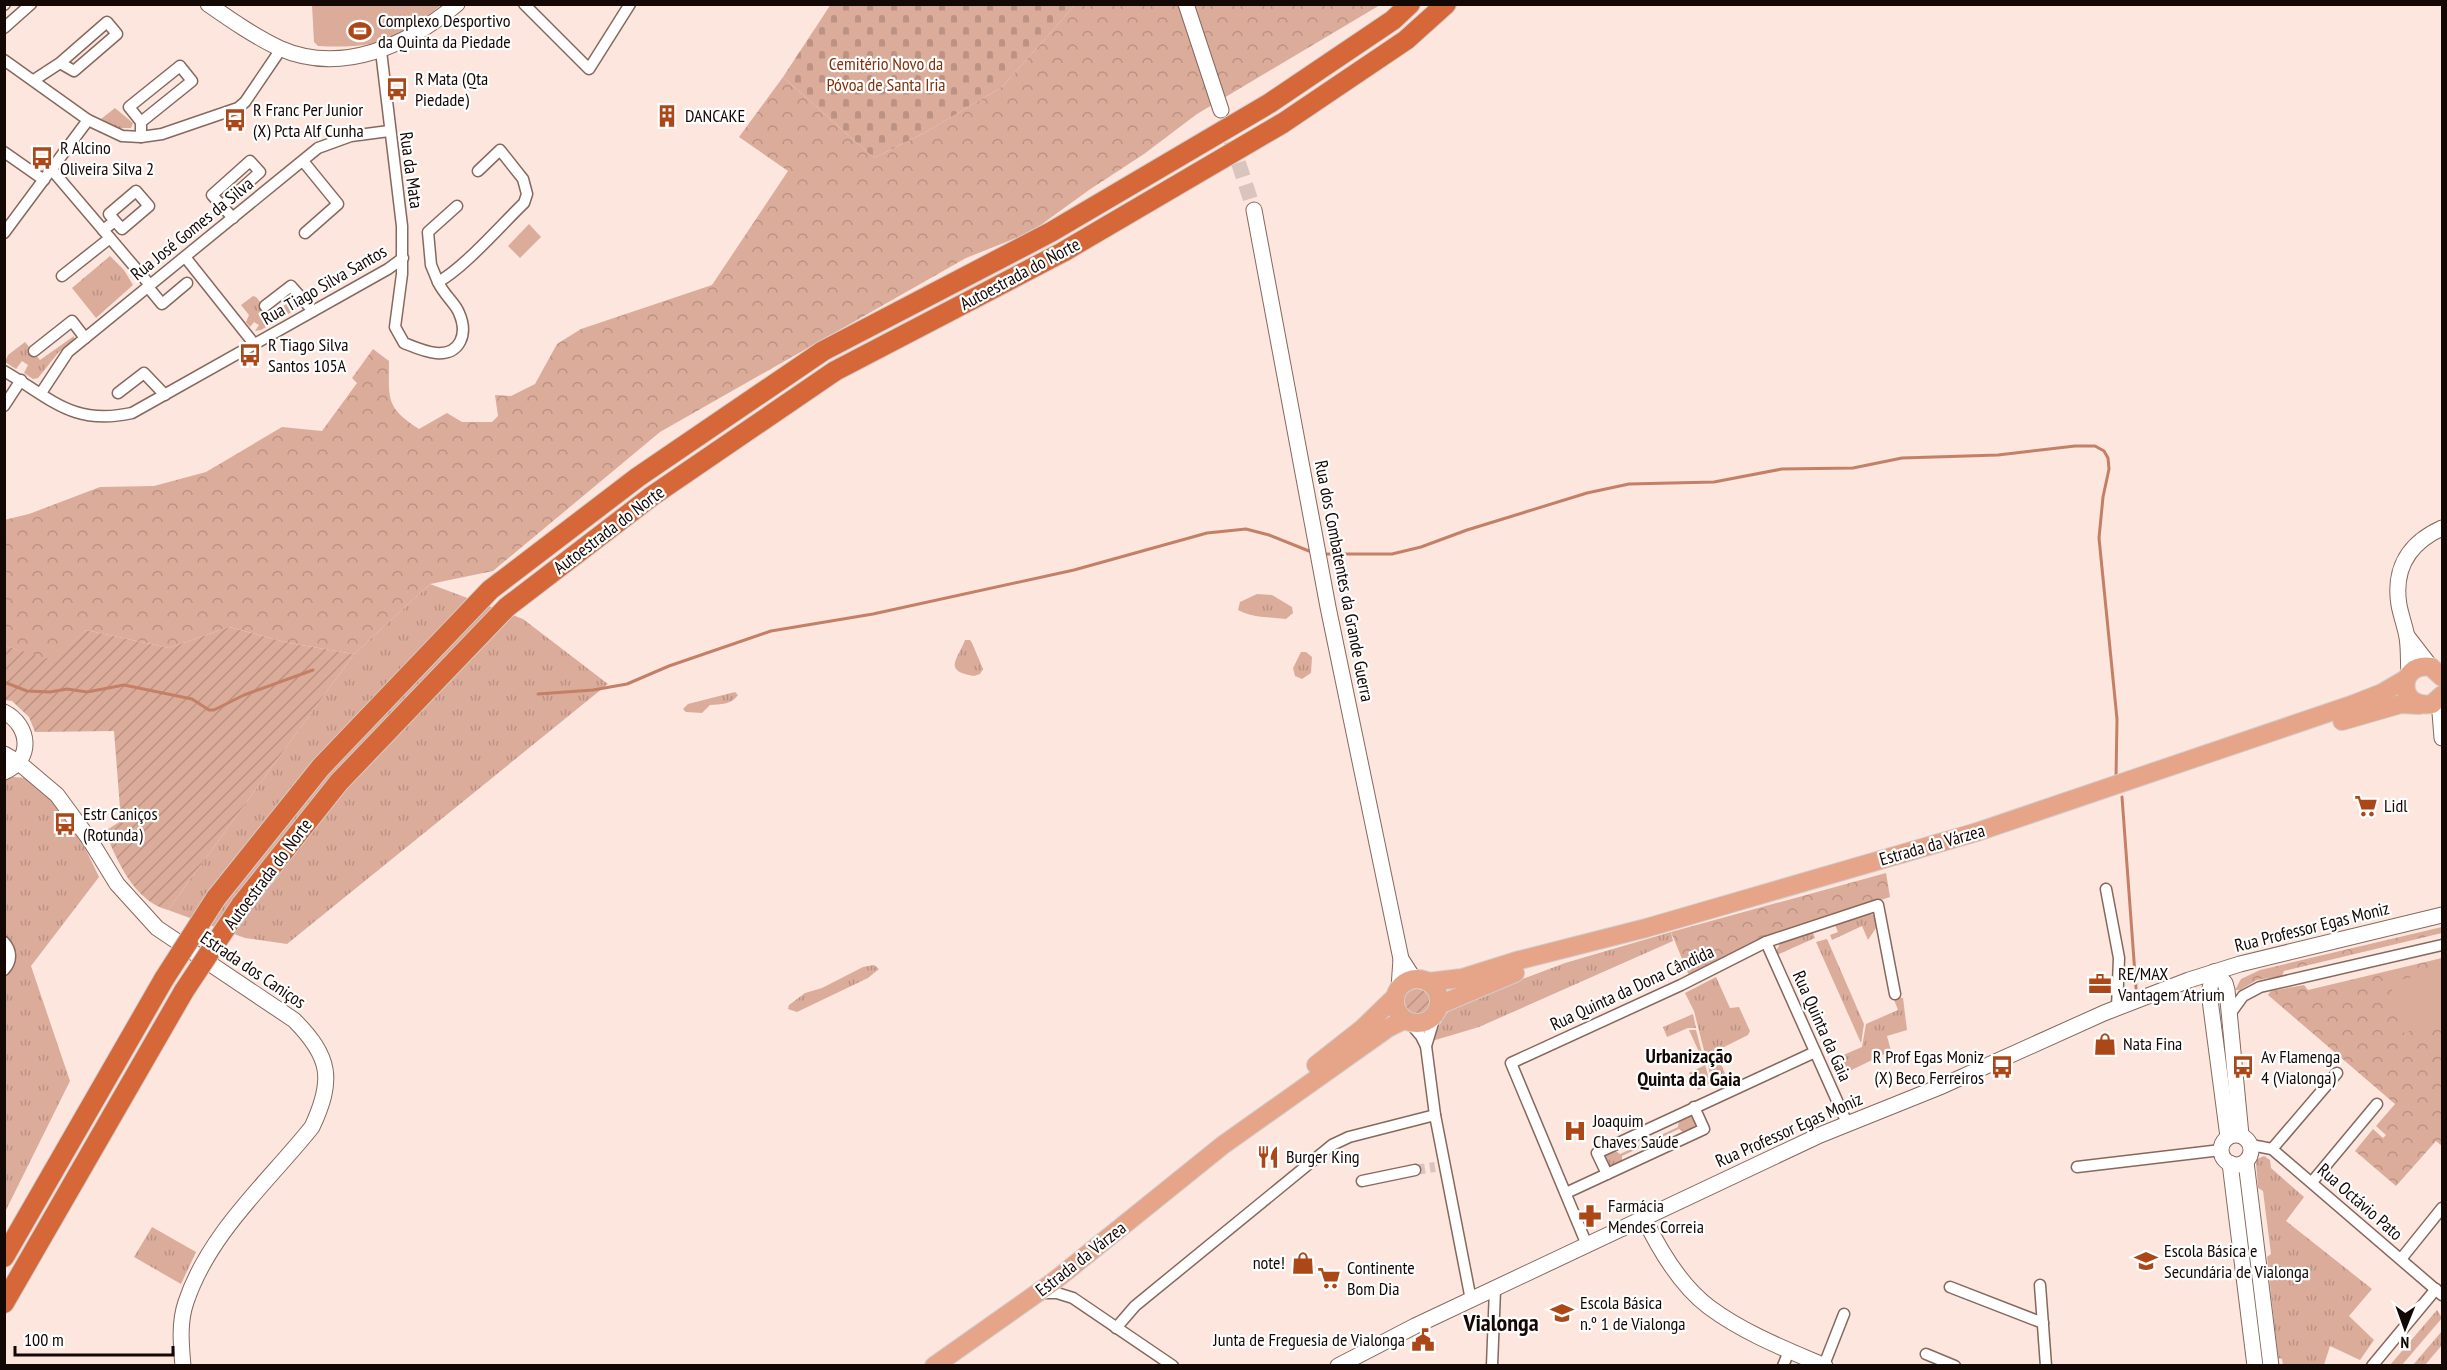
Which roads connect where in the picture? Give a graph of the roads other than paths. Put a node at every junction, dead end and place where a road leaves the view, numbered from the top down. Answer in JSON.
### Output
{"nodes":[{"id":1,"x":31,"y":4,"type":"edge"},
{"id":2,"x":457,"y":4,"type":"edge"},
{"id":3,"x":524,"y":4,"type":"edge"},
{"id":4,"x":630,"y":4,"type":"edge"},
{"id":5,"x":1186,"y":4,"type":"edge"},
{"id":6,"x":1410,"y":4,"type":"edge"},
{"id":7,"x":1446,"y":4,"type":"edge"},
{"id":8,"x":215,"y":7,"type":"edge"},
{"id":9,"x":4,"y":27,"type":"edge"},
{"id":10,"x":281,"y":49,"type":"junction"},
{"id":11,"x":381,"y":51,"type":"junction"},
{"id":12,"x":4,"y":60,"type":"edge"},
{"id":13,"x":60,"y":63,"type":"junction"},
{"id":14,"x":34,"y":80,"type":"junction"},
{"id":15,"x":1221,"y":110,"type":"tunnel mouth"},
{"id":16,"x":88,"y":120,"type":"junction"},
{"id":17,"x":141,"y":122,"type":"junction"},
{"id":18,"x":389,"y":130,"type":"junction"},
{"id":19,"x":141,"y":137,"type":"junction"},
{"id":20,"x":4,"y":152,"type":"edge"},
{"id":21,"x":303,"y":161,"type":"junction"},
{"id":22,"x":52,"y":170,"type":"junction"},
{"id":23,"x":478,"y":171,"type":"dead end"},
{"id":24,"x":44,"y":180,"type":"junction"},
{"id":25,"x":222,"y":206,"type":"junction"},
{"id":26,"x":457,"y":206,"type":"dead end"},
{"id":27,"x":1254,"y":210,"type":"tunnel mouth"},
{"id":28,"x":233,"y":218,"type":"junction"},
{"id":29,"x":115,"y":221,"type":"dead end"},
{"id":30,"x":305,"y":233,"type":"dead end"},
{"id":31,"x":4,"y":234,"type":"edge"},
{"id":32,"x":106,"y":234,"type":"junction"},
{"id":33,"x":185,"y":257,"type":"junction"},
{"id":34,"x":403,"y":258,"type":"junction"},
{"id":35,"x":62,"y":276,"type":"dead end"},
{"id":36,"x":438,"y":282,"type":"junction"},
{"id":37,"x":187,"y":283,"type":"dead end"},
{"id":38,"x":149,"y":286,"type":"junction"},
{"id":39,"x":265,"y":306,"type":"dead end"},
{"id":40,"x":313,"y":311,"type":"junction"},
{"id":41,"x":85,"y":338,"type":"junction"},
{"id":42,"x":255,"y":345,"type":"junction"},
{"id":43,"x":34,"y":351,"type":"dead end"},
{"id":44,"x":4,"y":371,"type":"edge"},
{"id":45,"x":21,"y":380,"type":"junction"},
{"id":46,"x":41,"y":393,"type":"junction"},
{"id":47,"x":118,"y":393,"type":"dead end"},
{"id":48,"x":165,"y":395,"type":"junction"},
{"id":49,"x":4,"y":406,"type":"edge"},
{"id":50,"x":2442,"y":528,"type":"edge"},
{"id":51,"x":2407,"y":636,"type":"junction"},
{"id":52,"x":2438,"y":670,"type":"edge"},
{"id":53,"x":2408,"y":676,"type":"junction"},
{"id":54,"x":2434,"y":700,"type":"edge"},
{"id":55,"x":4,"y":712,"type":"edge"},
{"id":56,"x":2442,"y":737,"type":"edge"},
{"id":57,"x":2215,"y":753,"type":"junction"},
{"id":58,"x":4,"y":754,"type":"edge"},
{"id":59,"x":18,"y":762,"type":"junction"},
{"id":60,"x":4,"y":771,"type":"edge"},
{"id":61,"x":2106,"y":889,"type":"dead end"},
{"id":62,"x":2442,"y":915,"type":"edge"},
{"id":63,"x":1646,"y":928,"type":"junction"},
{"id":64,"x":4,"y":942,"type":"edge"},
{"id":65,"x":1766,"y":942,"type":"junction"},
{"id":66,"x":2442,"y":945,"type":"edge"},
{"id":67,"x":2240,"y":964,"type":"junction"},
{"id":68,"x":4,"y":970,"type":"edge"},
{"id":69,"x":2214,"y":972,"type":"junction"},
{"id":70,"x":2188,"y":980,"type":"junction"},
{"id":71,"x":1409,"y":987,"type":"junction"},
{"id":72,"x":2227,"y":990,"type":"junction"},
{"id":73,"x":2209,"y":992,"type":"junction"},
{"id":74,"x":1895,"y":994,"type":"dead end"},
{"id":75,"x":2117,"y":1008,"type":"junction"},
{"id":76,"x":1438,"y":1009,"type":"junction"},
{"id":77,"x":2230,"y":1014,"type":"junction"},
{"id":78,"x":1407,"y":1021,"type":"junction"},
{"id":79,"x":1426,"y":1046,"type":"junction"},
{"id":80,"x":1815,"y":1052,"type":"junction"},
{"id":81,"x":2337,"y":1073,"type":"dead end"},
{"id":82,"x":2377,"y":1104,"type":"dead end"},
{"id":83,"x":1694,"y":1107,"type":"junction"},
{"id":84,"x":1435,"y":1115,"type":"junction"},
{"id":85,"x":1847,"y":1123,"type":"junction"},
{"id":86,"x":2235,"y":1142,"type":"junction"},
{"id":87,"x":1224,"y":1145,"type":"junction"},
{"id":88,"x":2272,"y":1149,"type":"junction"},
{"id":89,"x":2238,"y":1163,"type":"junction"},
{"id":90,"x":2077,"y":1167,"type":"dead end"},
{"id":91,"x":1415,"y":1170,"type":"tunnel mouth"},
{"id":92,"x":1607,"y":1174,"type":"junction"},
{"id":93,"x":1362,"y":1181,"type":"dead end"},
{"id":94,"x":2312,"y":1182,"type":"junction"},
{"id":95,"x":1566,"y":1193,"type":"junction"},
{"id":96,"x":2442,"y":1208,"type":"edge"},
{"id":97,"x":1644,"y":1218,"type":"junction"},
{"id":98,"x":1587,"y":1245,"type":"junction"},
{"id":99,"x":4,"y":1257,"type":"edge"},
{"id":100,"x":2401,"y":1259,"type":"junction"},
{"id":101,"x":1070,"y":1269,"type":"junction"},
{"id":102,"x":2040,"y":1285,"type":"dead end"},
{"id":103,"x":1950,"y":1287,"type":"dead end"},
{"id":104,"x":1495,"y":1289,"type":"junction"},
{"id":105,"x":2439,"y":1292,"type":"edge"},
{"id":106,"x":1032,"y":1297,"type":"junction"},
{"id":107,"x":1073,"y":1298,"type":"junction"},
{"id":108,"x":1471,"y":1300,"type":"junction"},
{"id":109,"x":4,"y":1303,"type":"edge"},
{"id":110,"x":1844,"y":1314,"type":"dead end"},
{"id":111,"x":2043,"y":1323,"type":"junction"},
{"id":112,"x":1116,"y":1328,"type":"junction"},
{"id":113,"x":1789,"y":1351,"type":"junction"},
{"id":114,"x":1926,"y":1354,"type":"dead end"},
{"id":115,"x":183,"y":1365,"type":"edge"},
{"id":116,"x":934,"y":1365,"type":"edge"},
{"id":117,"x":1173,"y":1365,"type":"edge"},
{"id":118,"x":1338,"y":1365,"type":"edge"},
{"id":119,"x":1492,"y":1365,"type":"edge"},
{"id":120,"x":1783,"y":1365,"type":"edge"},
{"id":121,"x":1824,"y":1365,"type":"edge"},
{"id":122,"x":1955,"y":1365,"type":"edge"},
{"id":123,"x":2046,"y":1365,"type":"edge"},
{"id":124,"x":2255,"y":1365,"type":"edge"},
{"id":125,"x":2271,"y":1365,"type":"edge"},
{"id":126,"x":2372,"y":1365,"type":"edge"}],
"edges":[{"from":1,"to":9,"type":"street"},
{"from":2,"to":11,"type":"street"},
{"from":3,"to":4,"type":"street"},
{"from":5,"to":15,"type":"street"},
{"from":6,"to":99,"type":"highway","name":"Autoestrada do Norte","bridge":true},
{"from":7,"to":109,"type":"highway","name":"Autoestrada do Norte","bridge":true},
{"from":8,"to":10,"type":"street"},
{"from":10,"to":11,"type":"street"},
{"from":10,"to":19,"type":"street"},
{"from":11,"to":18,"type":"street","name":"Rua da Mata"},
{"from":12,"to":14,"type":"street"},
{"from":13,"to":13,"type":"street"},
{"from":13,"to":14,"type":"street"},
{"from":14,"to":16,"type":"street"},
{"from":16,"to":19,"type":"street"},
{"from":16,"to":22,"type":"street"},
{"from":17,"to":17,"type":"street"},
{"from":17,"to":19,"type":"street"},
{"from":18,"to":21,"type":"street","name":"Rua José Gomes da Silva"},
{"from":18,"to":34,"type":"street","name":"Rua da Mata"},
{"from":20,"to":24,"type":"street"},
{"from":21,"to":28,"type":"street","name":"Rua José Gomes da Silva"},
{"from":21,"to":30,"type":"street"},
{"from":22,"to":24,"type":"street"},
{"from":22,"to":32,"type":"street"},
{"from":23,"to":36,"type":"street"},
{"from":24,"to":31,"type":"street"},
{"from":25,"to":25,"type":"street"},
{"from":25,"to":28,"type":"street"},
{"from":26,"to":36,"type":"street","name":"Rua da Mata"},
{"from":27,"to":71,"type":"street","name":"Rua dos Combatentes da Grande Guerra"},
{"from":28,"to":33,"type":"street","name":"Rua José Gomes da Silva"},
{"from":29,"to":32,"type":"street"},
{"from":32,"to":35,"type":"street"},
{"from":32,"to":38,"type":"street"},
{"from":33,"to":38,"type":"street","name":"Rua José Gomes da Silva"},
{"from":33,"to":42,"type":"street"},
{"from":34,"to":36,"type":"street","name":"Rua da Mata"},
{"from":34,"to":40,"type":"street","name":"Rua Tiago Silva Santos"},
{"from":37,"to":38,"type":"street"},
{"from":38,"to":41,"type":"street","name":"Rua José Gomes da Silva"},
{"from":39,"to":40,"type":"street"},
{"from":40,"to":42,"type":"street","name":"Rua Tiago Silva Santos"},
{"from":41,"to":43,"type":"street"},
{"from":41,"to":46,"type":"street","name":"Rua José Gomes da Silva"},
{"from":42,"to":48,"type":"street","name":"Rua Tiago Silva Santos"},
{"from":44,"to":45,"type":"street","name":"Rua Tiago Silva Santos"},
{"from":45,"to":46,"type":"street","name":"Rua Tiago Silva Santos"},
{"from":45,"to":49,"type":"street"},
{"from":46,"to":48,"type":"street","name":"Rua Tiago Silva Santos"},
{"from":47,"to":48,"type":"street"},
{"from":50,"to":51,"type":"street"},
{"from":51,"to":52,"type":"street"},
{"from":51,"to":53,"type":"street"},
{"from":52,"to":53,"type":"main road","name":"Estrada da Várzea"},
{"from":53,"to":54,"type":"main road"},
{"from":53,"to":57,"type":"main road","name":"Estrada da Várzea"},
{"from":54,"to":56,"type":"street"},
{"from":54,"to":57,"type":"main road","name":"Estrada da Várzea"},
{"from":55,"to":59,"type":"street"},
{"from":57,"to":63,"type":"main road","name":"Estrada da Várzea"},
{"from":58,"to":59,"type":"street","name":"Estrada dos Caniços"},
{"from":59,"to":60,"type":"street"},
{"from":59,"to":115,"type":"street","name":"Estrada dos Caniços"},
{"from":61,"to":75,"type":"street"},
{"from":62,"to":67,"type":"street","name":"Rua Professor Egas Moniz"},
{"from":63,"to":71,"type":"main road","name":"Estrada da Várzea"},
{"from":63,"to":76,"type":"main road","name":"Estrada da Várzea"},
{"from":64,"to":68,"type":"street"},
{"from":65,"to":74,"type":"street","name":"Rua Quinta da Dona Cândida"},
{"from":65,"to":80,"type":"street","name":"Rua Quinta da Gaia"},
{"from":65,"to":95,"type":"street","name":"Rua Quinta da Dona Cândida"},
{"from":66,"to":77,"type":"street"},
{"from":67,"to":69,"type":"street","name":"Rua Professor Egas Moniz"},
{"from":67,"to":72,"type":"street"},
{"from":69,"to":70,"type":"street","name":"Rua Professor Egas Moniz"},
{"from":69,"to":72,"type":"street"},
{"from":69,"to":73,"type":"street"},
{"from":70,"to":73,"type":"street"},
{"from":70,"to":75,"type":"street","name":"Rua Professor Egas Moniz"},
{"from":71,"to":76,"type":"main road"},
{"from":71,"to":78,"type":"main road"},
{"from":71,"to":87,"type":"main road","name":"Estrada da Várzea"},
{"from":72,"to":77,"type":"street"},
{"from":73,"to":86,"type":"street"},
{"from":75,"to":85,"type":"street","name":"Rua Professor Egas Moniz"},
{"from":76,"to":78,"type":"main road","name":"Estrada da Várzea"},
{"from":76,"to":79,"type":"street"},
{"from":77,"to":86,"type":"street"},
{"from":78,"to":79,"type":"street"},
{"from":78,"to":87,"type":"main road","name":"Estrada da Várzea"},
{"from":79,"to":84,"type":"street"},
{"from":80,"to":83,"type":"street"},
{"from":80,"to":85,"type":"street","name":"Rua Quinta da Gaia"},
{"from":81,"to":88,"type":"street"},
{"from":82,"to":94,"type":"street"},
{"from":83,"to":92,"type":"street"},
{"from":83,"to":92,"type":"street"},
{"from":84,"to":108,"type":"street"},
{"from":84,"to":112,"type":"street"},
{"from":85,"to":97,"type":"street","name":"Rua Professor Egas Moniz"},
{"from":86,"to":88,"type":"street","name":"Rua Octávio Pato"},
{"from":86,"to":89,"type":"street"},
{"from":86,"to":89,"type":"street"},
{"from":86,"to":90,"type":"street","name":"Rua Octávio Pato"},
{"from":87,"to":101,"type":"main road","name":"Estrada da Várzea"},
{"from":88,"to":94,"type":"street","name":"Rua Octávio Pato"},
{"from":89,"to":124,"type":"street"},
{"from":89,"to":125,"type":"street"},
{"from":91,"to":93,"type":"street"},
{"from":92,"to":95,"type":"street"},
{"from":94,"to":100,"type":"street","name":"Rua Octávio Pato"},
{"from":95,"to":98,"type":"street"},
{"from":96,"to":100,"type":"street"},
{"from":97,"to":98,"type":"street","name":"Rua Professor Egas Moniz"},
{"from":97,"to":113,"type":"street"},
{"from":98,"to":104,"type":"street","name":"Rua Professor Egas Moniz"},
{"from":100,"to":105,"type":"street","name":"Rua Octávio Pato"},
{"from":101,"to":106,"type":"main road","name":"Estrada da Várzea"},
{"from":101,"to":107,"type":"street"},
{"from":102,"to":111,"type":"street"},
{"from":103,"to":111,"type":"street"},
{"from":104,"to":108,"type":"street","name":"Rua Professor Egas Moniz"},
{"from":104,"to":119,"type":"street"},
{"from":105,"to":126,"type":"street"},
{"from":106,"to":107,"type":"street"},
{"from":106,"to":116,"type":"main road","name":"Estrada da Várzea"},
{"from":107,"to":112,"type":"street"},
{"from":108,"to":118,"type":"street","name":"Rua Professor Egas Moniz"},
{"from":110,"to":121,"type":"street"},
{"from":111,"to":123,"type":"street"},
{"from":112,"to":117,"type":"street"},
{"from":113,"to":120,"type":"street"},
{"from":113,"to":121,"type":"street"},
{"from":114,"to":122,"type":"street"}]}
